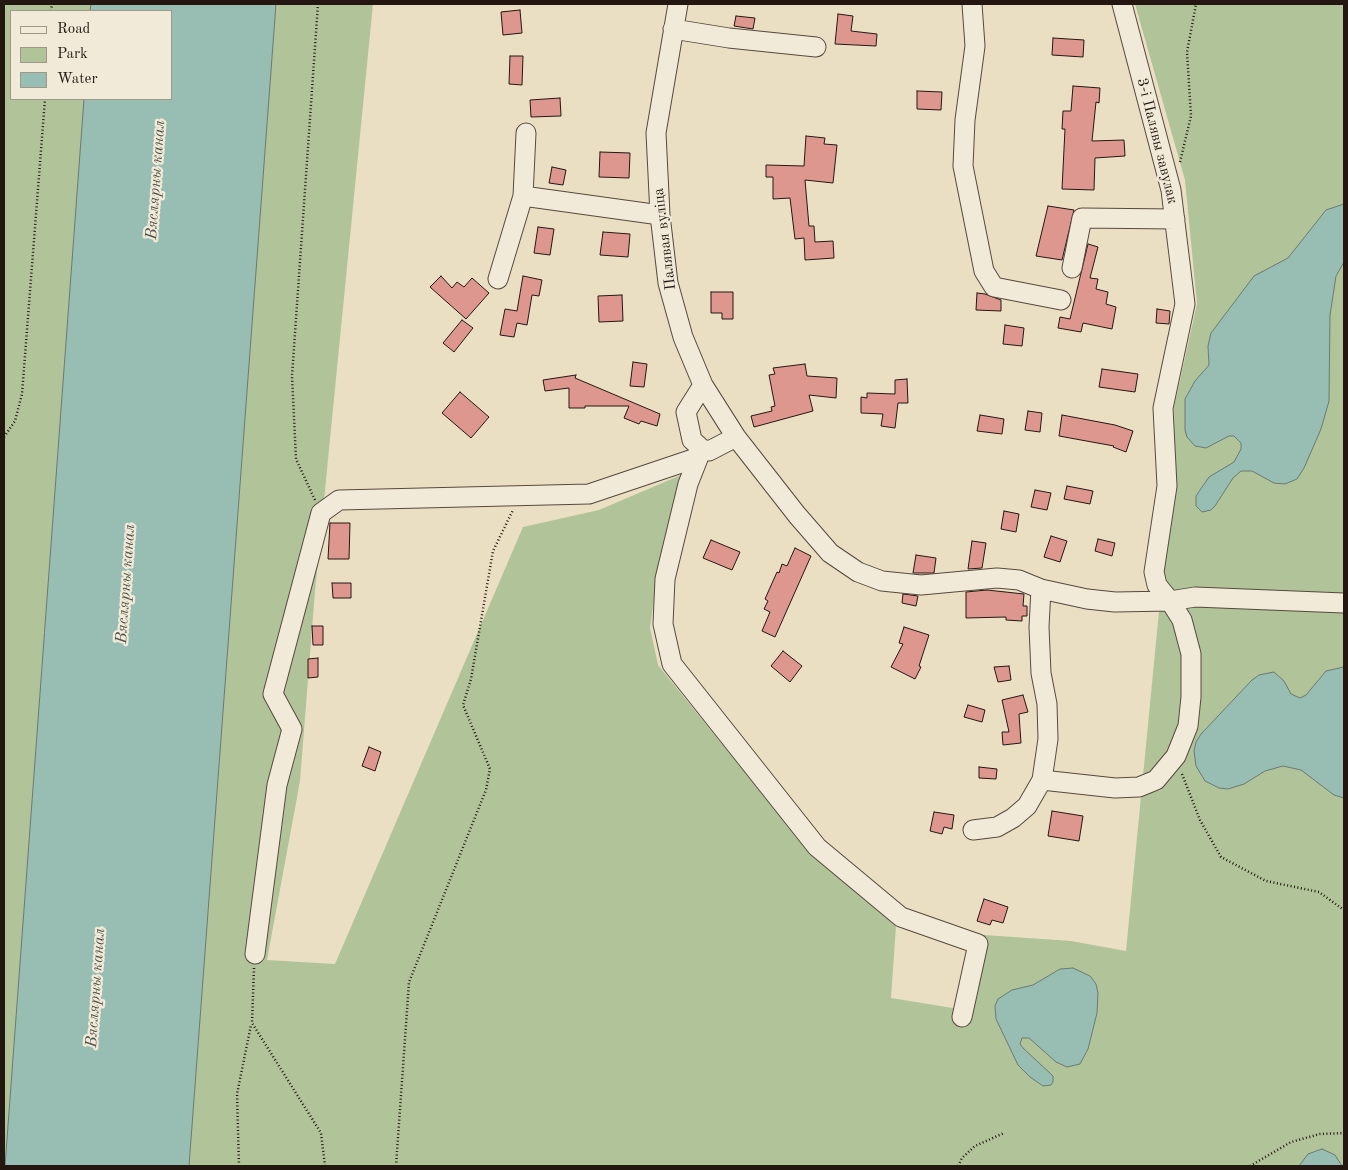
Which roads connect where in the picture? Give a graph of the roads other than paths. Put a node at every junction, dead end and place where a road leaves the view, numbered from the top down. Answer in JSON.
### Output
{"nodes":[{"id":1,"x":678,"y":4,"type":"edge"},
{"id":2,"x":972,"y":4,"type":"edge"},
{"id":3,"x":1122,"y":4,"type":"edge"},
{"id":4,"x":673,"y":29,"type":"junction"},
{"id":5,"x":816,"y":47,"type":"dead end"},
{"id":6,"x":526,"y":133,"type":"dead end"},
{"id":7,"x":523,"y":196,"type":"junction"},
{"id":8,"x":660,"y":215,"type":"junction"},
{"id":9,"x":1175,"y":218,"type":"junction"},
{"id":10,"x":1072,"y":268,"type":"dead end"},
{"id":11,"x":498,"y":279,"type":"dead end"},
{"id":12,"x":1061,"y":300,"type":"dead end"},
{"id":13,"x":703,"y":385,"type":"junction"},
{"id":14,"x":736,"y":437,"type":"junction"},
{"id":15,"x":699,"y":454,"type":"junction"},
{"id":16,"x":1040,"y":589,"type":"junction"},
{"id":17,"x":1170,"y":601,"type":"junction"},
{"id":18,"x":1344,"y":603,"type":"edge"},
{"id":19,"x":1042,"y":780,"type":"junction"},
{"id":20,"x":973,"y":830,"type":"dead end"},
{"id":21,"x":255,"y":954,"type":"road end"},
{"id":22,"x":962,"y":1017,"type":"dead end"}],
"edges":[{"from":1,"to":4,"type":"street","name":"Палявая вуліца"},
{"from":2,"to":12,"type":"street"},
{"from":3,"to":9,"type":"street","name":"3-і Палявы завулак"},
{"from":4,"to":5,"type":"street"},
{"from":4,"to":8,"type":"street","name":"Палявая вуліца"},
{"from":6,"to":7,"type":"street"},
{"from":7,"to":8,"type":"street"},
{"from":7,"to":11,"type":"street"},
{"from":8,"to":13,"type":"street","name":"Палявая вуліца"},
{"from":9,"to":10,"type":"street"},
{"from":9,"to":17,"type":"street","name":"3-і Палявы завулак"},
{"from":13,"to":14,"type":"street","name":"Палявая вуліца"},
{"from":13,"to":15,"type":"street"},
{"from":14,"to":15,"type":"street"},
{"from":14,"to":16,"type":"street","name":"Палявая вуліца"},
{"from":15,"to":21,"type":"street"},
{"from":15,"to":22,"type":"street"},
{"from":16,"to":17,"type":"street"},
{"from":16,"to":19,"type":"street"},
{"from":17,"to":18,"type":"street"},
{"from":17,"to":19,"type":"street","name":"3-і Палявы завулак"},
{"from":19,"to":20,"type":"street"}]}
